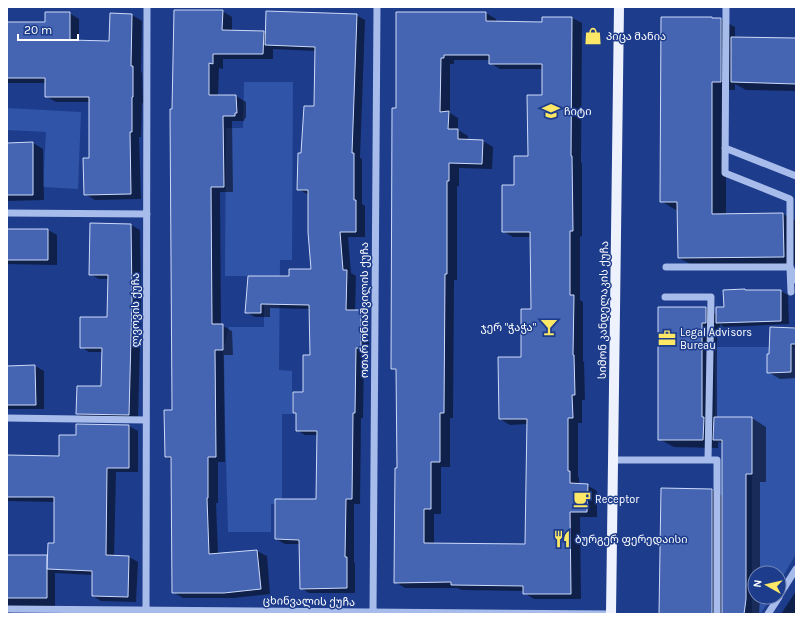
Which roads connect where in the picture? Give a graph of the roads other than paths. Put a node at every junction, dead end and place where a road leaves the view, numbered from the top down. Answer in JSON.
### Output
{"nodes":[{"id":1,"x":147,"y":7,"type":"edge"},
{"id":2,"x":377,"y":7,"type":"edge"},
{"id":3,"x":619,"y":7,"type":"edge"},
{"id":4,"x":726,"y":7,"type":"edge"},
{"id":5,"x":725,"y":148,"type":"junction"},
{"id":6,"x":796,"y":176,"type":"edge"},
{"id":7,"x":7,"y":213,"type":"edge"},
{"id":8,"x":147,"y":214,"type":"junction"},
{"id":9,"x":666,"y":267,"type":"dead end"},
{"id":10,"x":790,"y":267,"type":"junction"},
{"id":11,"x":796,"y":280,"type":"edge"},
{"id":12,"x":790,"y":292,"type":"dead end"},
{"id":13,"x":665,"y":296,"type":"dead end"},
{"id":14,"x":7,"y":418,"type":"edge"},
{"id":15,"x":146,"y":420,"type":"junction"},
{"id":16,"x":613,"y":460,"type":"junction"},
{"id":17,"x":708,"y":460,"type":"junction"},
{"id":18,"x":796,"y":569,"type":"edge"},
{"id":19,"x":787,"y":584,"type":"edge"},
{"id":20,"x":774,"y":605,"type":"edge"},
{"id":21,"x":7,"y":609,"type":"edge"},
{"id":22,"x":146,"y":612,"type":"edge"},
{"id":23,"x":373,"y":613,"type":"edge"},
{"id":24,"x":611,"y":614,"type":"edge"},
{"id":25,"x":717,"y":614,"type":"edge"},
{"id":26,"x":768,"y":614,"type":"edge"}],
"edges":[{"from":1,"to":8,"type":"street","name":"ლვოვის ქუჩა"},
{"from":2,"to":23,"type":"street","name":"ოთარ ონიაშვილის ქუჩა"},
{"from":3,"to":16,"type":"main road","name":"სიმონ კანდელაკის ქუჩა"},
{"from":4,"to":5,"type":"street"},
{"from":5,"to":6,"type":"street"},
{"from":5,"to":10,"type":"street"},
{"from":7,"to":8,"type":"street"},
{"from":8,"to":15,"type":"street","name":"ლვოვის ქუჩა"},
{"from":9,"to":10,"type":"street"},
{"from":10,"to":11,"type":"street"},
{"from":10,"to":12,"type":"street"},
{"from":13,"to":17,"type":"street"},
{"from":14,"to":15,"type":"street"},
{"from":15,"to":22,"type":"street","name":"ლვოვის ქუჩა"},
{"from":16,"to":17,"type":"street"},
{"from":16,"to":24,"type":"main road","name":"სიმონ კანდელაკის ქუჩა"},
{"from":17,"to":25,"type":"street"},
{"from":18,"to":19,"type":"street"},
{"from":20,"to":26,"type":"street"},
{"from":21,"to":22,"type":"street","name":"ცხინვალის ქუჩა"},
{"from":22,"to":23,"type":"street","name":"ცხინვალის ქუჩა"},
{"from":23,"to":24,"type":"street","name":"ცხინვალის ქუჩა"}]}
